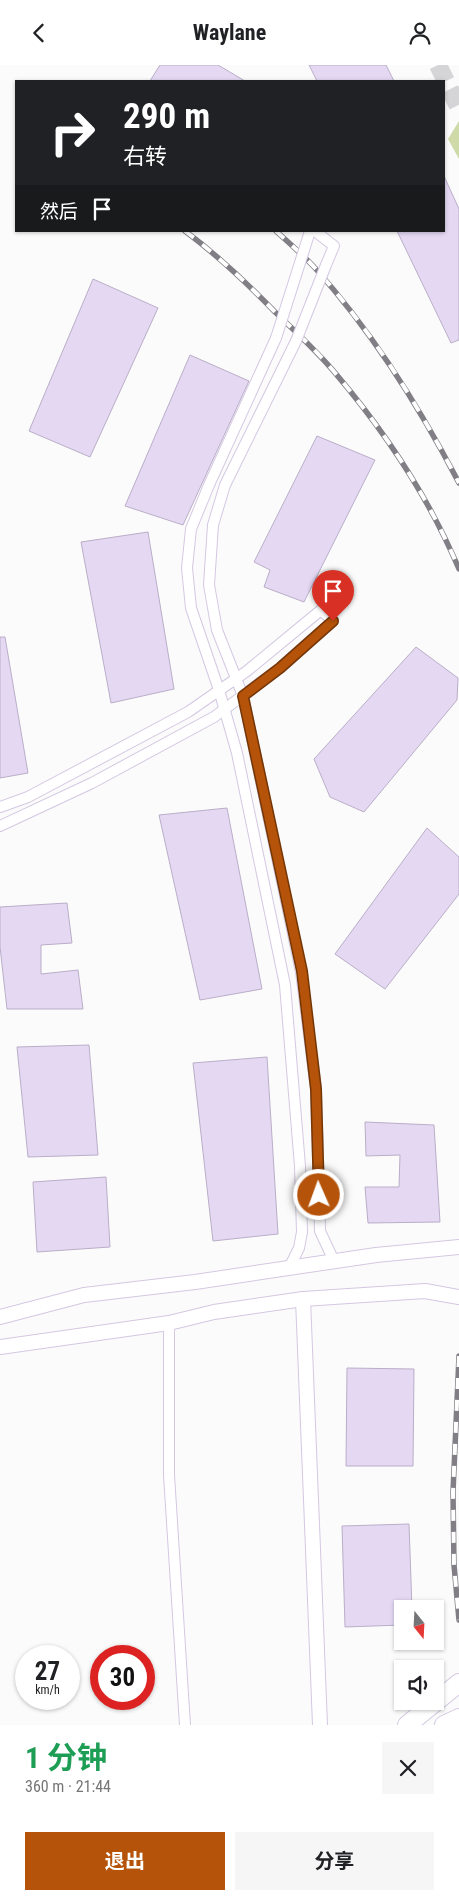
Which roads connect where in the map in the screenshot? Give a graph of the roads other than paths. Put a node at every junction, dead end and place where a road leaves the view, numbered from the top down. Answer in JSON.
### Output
{"nodes":[{"id":1,"x":310,"y":232,"type":"edge"},
{"id":2,"x":316,"y":232,"type":"edge"},
{"id":3,"x":237,"y":678,"type":"junction"},
{"id":4,"x":219,"y":691,"type":"junction"},
{"id":5,"x":243,"y":696,"type":"junction"},
{"id":6,"x":224,"y":709,"type":"junction"},
{"id":7,"x":0,"y":807,"type":"edge"},
{"id":8,"x":0,"y":826,"type":"edge"},
{"id":9,"x":459,"y":1247,"type":"edge"},
{"id":10,"x":334,"y":1261,"type":"junction"},
{"id":11,"x":289,"y":1268,"type":"junction"},
{"id":12,"x":459,"y":1297,"type":"edge"},
{"id":13,"x":303,"y":1299,"type":"junction"},
{"id":14,"x":0,"y":1317,"type":"edge"},
{"id":15,"x":169,"y":1323,"type":"junction"},
{"id":16,"x":0,"y":1347,"type":"edge"},
{"id":17,"x":459,"y":1683,"type":"edge"},
{"id":18,"x":459,"y":1718,"type":"edge"},
{"id":19,"x":319,"y":1722,"type":"edge"},
{"id":20,"x":185,"y":1725,"type":"edge"},
{"id":21,"x":407,"y":1725,"type":"edge"},
{"id":22,"x":444,"y":1725,"type":"edge"}],
"edges":[{"from":1,"to":4,"type":"street","bridge":true},
{"from":2,"to":3,"type":"street","bridge":true},
{"from":3,"to":4,"type":"street"},
{"from":3,"to":5,"type":"street"},
{"from":3,"to":5,"type":"street"},
{"from":4,"to":6,"type":"street"},
{"from":4,"to":7,"type":"street"},
{"from":5,"to":6,"type":"street"},
{"from":5,"to":10,"type":"street"},
{"from":6,"to":8,"type":"street"},
{"from":6,"to":11,"type":"street"},
{"from":9,"to":10,"type":"main road"},
{"from":10,"to":11,"type":"main road"},
{"from":11,"to":14,"type":"main road"},
{"from":12,"to":13,"type":"main road"},
{"from":13,"to":15,"type":"main road"},
{"from":13,"to":19,"type":"main road"},
{"from":15,"to":16,"type":"main road"},
{"from":15,"to":20,"type":"street"},
{"from":17,"to":21,"type":"highway"},
{"from":18,"to":22,"type":"highway"}]}
